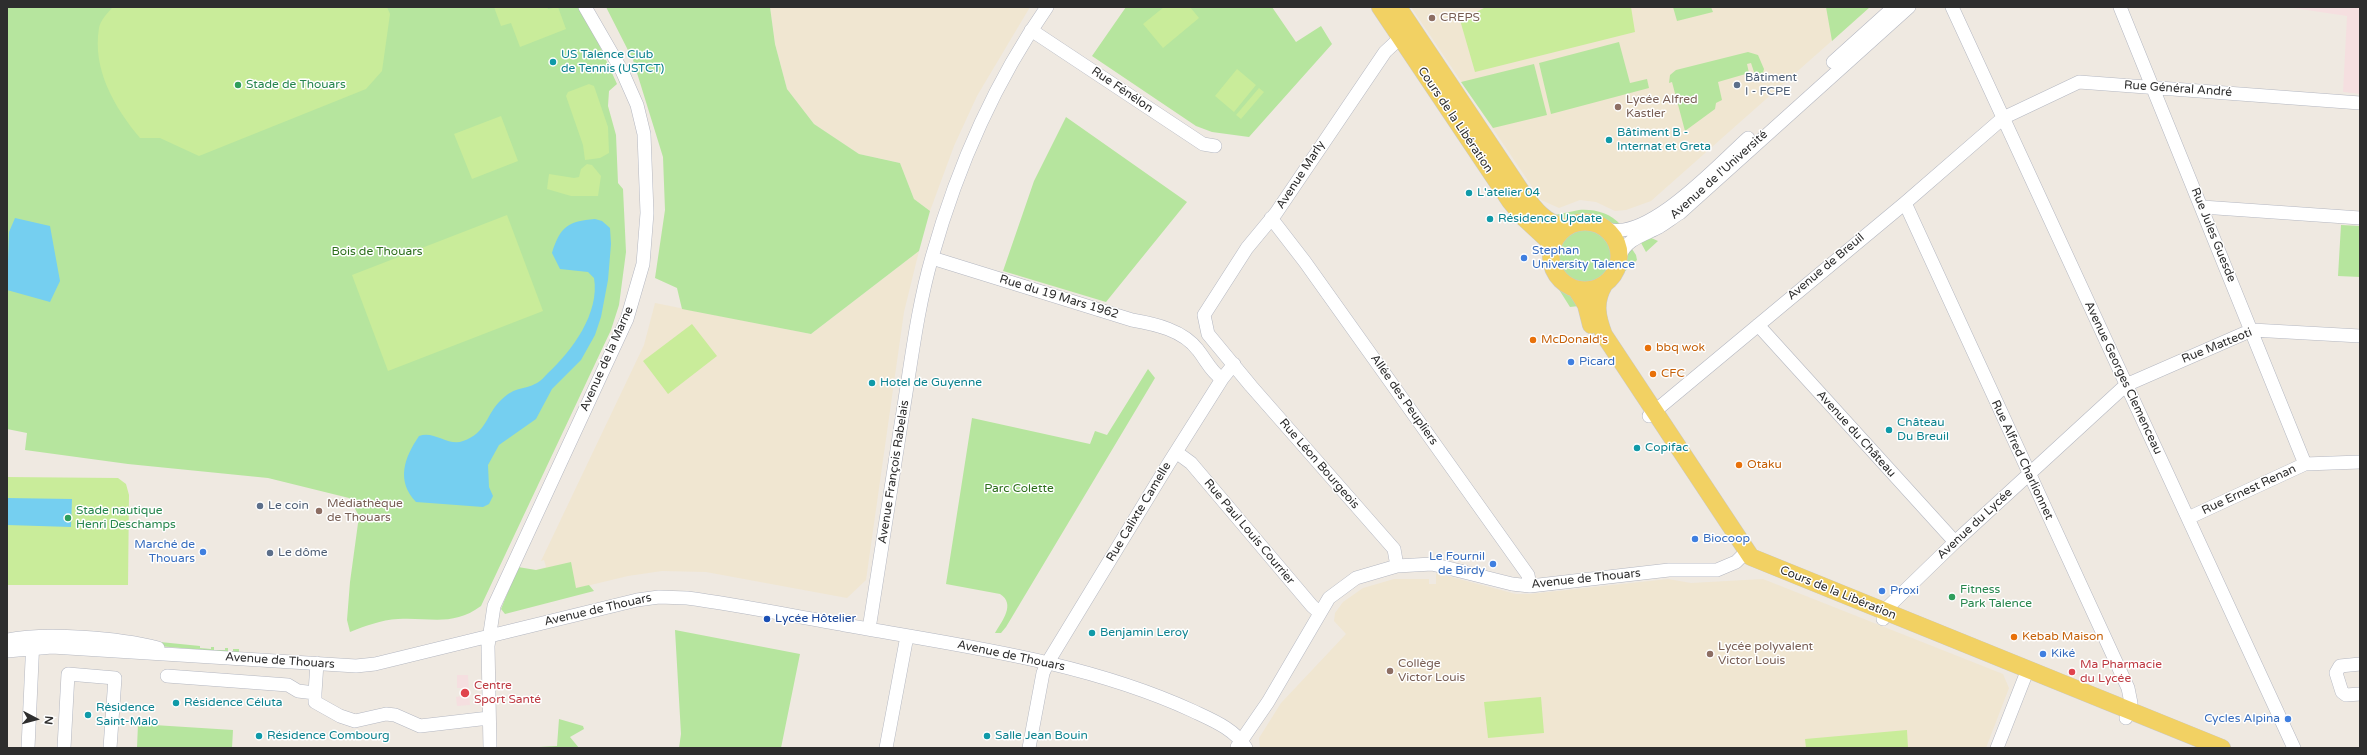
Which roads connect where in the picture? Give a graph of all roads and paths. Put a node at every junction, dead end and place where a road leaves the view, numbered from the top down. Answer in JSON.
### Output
{"nodes":[{"id":1,"x":585,"y":7,"type":"edge"},
{"id":2,"x":1047,"y":7,"type":"edge"},
{"id":3,"x":1380,"y":7,"type":"edge"},
{"id":4,"x":1398,"y":7,"type":"edge"},
{"id":5,"x":1894,"y":7,"type":"edge"},
{"id":6,"x":1909,"y":7,"type":"edge"},
{"id":7,"x":1952,"y":7,"type":"edge"},
{"id":8,"x":2120,"y":7,"type":"edge"},
{"id":9,"x":1031,"y":30,"type":"junction"},
{"id":10,"x":1400,"y":38,"type":"junction"},
{"id":11,"x":2153,"y":87,"type":"junction"},
{"id":12,"x":1795,"y":102,"type":"junction"},
{"id":13,"x":2360,"y":102,"type":"edge"},
{"id":14,"x":1465,"y":108,"type":"junction"},
{"id":15,"x":2003,"y":118,"type":"junction"},
{"id":16,"x":1215,"y":146,"type":"dead end"},
{"id":17,"x":1905,"y":203,"type":"junction"},
{"id":18,"x":2202,"y":207,"type":"junction"},
{"id":19,"x":1271,"y":218,"type":"junction"},
{"id":20,"x":2360,"y":218,"type":"edge"},
{"id":21,"x":1565,"y":227,"type":"junction"},
{"id":22,"x":1607,"y":229,"type":"junction"},
{"id":23,"x":1553,"y":245,"type":"junction"},
{"id":24,"x":1620,"y":256,"type":"junction"},
{"id":25,"x":932,"y":258,"type":"junction"},
{"id":26,"x":1604,"y":285,"type":"junction"},
{"id":27,"x":1576,"y":289,"type":"junction"},
{"id":28,"x":1204,"y":315,"type":"joint"},
{"id":29,"x":1758,"y":325,"type":"junction"},
{"id":30,"x":2252,"y":330,"type":"junction"},
{"id":31,"x":2360,"y":336,"type":"edge"},
{"id":32,"x":1234,"y":364,"type":"junction"},
{"id":33,"x":1222,"y":379,"type":"junction"},
{"id":34,"x":2126,"y":385,"type":"junction"},
{"id":35,"x":1651,"y":414,"type":"junction"},
{"id":36,"x":1176,"y":452,"type":"junction"},
{"id":37,"x":2360,"y":462,"type":"edge"},
{"id":38,"x":2305,"y":464,"type":"junction"},
{"id":39,"x":2029,"y":475,"type":"junction"},
{"id":40,"x":2188,"y":518,"type":"junction"},
{"id":41,"x":1955,"y":542,"type":"junction"},
{"id":42,"x":1744,"y":554,"type":"junction"},
{"id":43,"x":1397,"y":566,"type":"junction"},
{"id":44,"x":1530,"y":586,"type":"junction"},
{"id":45,"x":1320,"y":613,"type":"junction"},
{"id":46,"x":1884,"y":616,"type":"junction"},
{"id":47,"x":869,"y":629,"type":"junction"},
{"id":48,"x":488,"y":635,"type":"junction"},
{"id":49,"x":907,"y":636,"type":"junction"},
{"id":50,"x":7,"y":640,"type":"edge"},
{"id":51,"x":34,"y":642,"type":"junction"},
{"id":52,"x":7,"y":650,"type":"edge"},
{"id":53,"x":1048,"y":662,"type":"junction"},
{"id":54,"x":317,"y":663,"type":"junction"},
{"id":55,"x":2360,"y":664,"type":"edge"},
{"id":56,"x":2026,"y":673,"type":"junction"},
{"id":57,"x":167,"y":676,"type":"dead end"},
{"id":58,"x":315,"y":693,"type":"junction"},
{"id":59,"x":2360,"y":694,"type":"edge"},
{"id":60,"x":2127,"y":714,"type":"junction"},
{"id":61,"x":489,"y":718,"type":"junction"},
{"id":62,"x":1241,"y":745,"type":"edge"},
{"id":63,"x":28,"y":748,"type":"edge"},
{"id":64,"x":64,"y":748,"type":"edge"},
{"id":65,"x":110,"y":748,"type":"edge"},
{"id":66,"x":490,"y":748,"type":"edge"},
{"id":67,"x":886,"y":748,"type":"edge"},
{"id":68,"x":1029,"y":748,"type":"edge"},
{"id":69,"x":1997,"y":748,"type":"edge"},
{"id":70,"x":2200,"y":748,"type":"edge"},
{"id":71,"x":2222,"y":748,"type":"edge"},
{"id":72,"x":2294,"y":748,"type":"edge"}],
"edges":[{"from":1,"to":48,"type":"street","name":"Avenue de la Marne"},
{"from":2,"to":9,"type":"street","name":"Avenue François Rabelais"},
{"from":3,"to":10,"type":"main road","name":"Cours de la Libération"},
{"from":4,"to":14,"type":"main road","name":"Cours de la Libération"},
{"from":5,"to":12,"type":"street","name":"Avenue de l'Université"},
{"from":6,"to":12,"type":"street","name":"Avenue de l'Université"},
{"from":7,"to":15,"type":"street","name":"Avenue Georges Clemenceau"},
{"from":8,"to":11,"type":"street","name":"Rue Jules Guesde"},
{"from":9,"to":16,"type":"street","name":"Rue Fénélon"},
{"from":9,"to":25,"type":"street","name":"Avenue François Rabelais"},
{"from":10,"to":14,"type":"main road"},
{"from":10,"to":19,"type":"street","name":"Avenue Marly"},
{"from":10,"to":23,"type":"main road","name":"Cours de la Libération"},
{"from":11,"to":13,"type":"street","name":"Rue Général André"},
{"from":11,"to":15,"type":"street","name":"Rue Général André"},
{"from":11,"to":18,"type":"street","name":"Rue Jules Guesde"},
{"from":12,"to":22,"type":"street","name":"Avenue de l'Université"},
{"from":12,"to":24,"type":"street","name":"Avenue de l'Université"},
{"from":14,"to":21,"type":"main road","name":"Cours de la Libération"},
{"from":15,"to":17,"type":"street","name":"Avenue de Breuil"},
{"from":15,"to":34,"type":"street","name":"Avenue Georges Clemenceau"},
{"from":17,"to":29,"type":"street","name":"Avenue de Breuil"},
{"from":17,"to":39,"type":"street","name":"Rue Alfred Charlionnet"},
{"from":18,"to":20,"type":"street"},
{"from":18,"to":30,"type":"street","name":"Rue Jules Guesde"},
{"from":19,"to":28,"type":"street","name":"Avenue Marly"},
{"from":19,"to":44,"type":"street","name":"Allée des Peupliers"},
{"from":21,"to":22,"type":"main road"},
{"from":21,"to":23,"type":"main road"},
{"from":22,"to":24,"type":"main road"},
{"from":23,"to":27,"type":"main road"},
{"from":24,"to":26,"type":"main road"},
{"from":25,"to":33,"type":"street","name":"Rue du 19 Mars 1962"},
{"from":25,"to":47,"type":"street","name":"Avenue François Rabelais"},
{"from":26,"to":27,"type":"main road"},
{"from":26,"to":35,"type":"main road","name":"Cours de la Libération"},
{"from":27,"to":35,"type":"main road","name":"Cours de la Libération"},
{"from":28,"to":32,"type":"street","name":"Rue Léon Bourgeois"},
{"from":29,"to":35,"type":"street","name":"Avenue de Breuil"},
{"from":29,"to":41,"type":"street","name":"Avenue du Château"},
{"from":30,"to":31,"type":"street","name":"Rue Matteoti"},
{"from":30,"to":34,"type":"street","name":"Rue Matteoti"},
{"from":30,"to":38,"type":"street","name":"Rue Jules Guesde"},
{"from":32,"to":33,"type":"street","name":"Rue Calixte Camelle"},
{"from":32,"to":43,"type":"street","name":"Rue Léon Bourgeois"},
{"from":33,"to":36,"type":"street","name":"Rue Calixte Camelle"},
{"from":34,"to":39,"type":"street","name":"Avenue du Lycée"},
{"from":34,"to":40,"type":"street","name":"Avenue Georges Clemenceau"},
{"from":35,"to":42,"type":"main road","name":"Cours de la Libération"},
{"from":36,"to":45,"type":"street","name":"Rue Paul Louis Courrier"},
{"from":36,"to":53,"type":"street","name":"Rue Calixte Camelle"},
{"from":37,"to":38,"type":"street","name":"Rue Ernest Renan"},
{"from":38,"to":40,"type":"street","name":"Rue Ernest Renan"},
{"from":39,"to":41,"type":"street","name":"Avenue du Lycée"},
{"from":39,"to":60,"type":"street","name":"Rue Alfred Charlionnet"},
{"from":40,"to":72,"type":"street","name":"Avenue Georges Clemenceau"},
{"from":41,"to":46,"type":"street","name":"Avenue du Lycée"},
{"from":42,"to":44,"type":"street","name":"Avenue de Thouars"},
{"from":42,"to":46,"type":"main road","name":"Cours de la Libération"},
{"from":43,"to":44,"type":"street","name":"Avenue de Thouars"},
{"from":43,"to":45,"type":"street","name":"Avenue de Thouars"},
{"from":45,"to":62,"type":"street","name":"Avenue de Thouars"},
{"from":46,"to":56,"type":"main road","name":"Cours de la Libération"},
{"from":47,"to":48,"type":"street","name":"Avenue de Thouars"},
{"from":47,"to":49,"type":"street","name":"Avenue de Thouars"},
{"from":48,"to":54,"type":"street","name":"Avenue de Thouars"},
{"from":48,"to":61,"type":"street","name":"Avenue de la Marne"},
{"from":49,"to":53,"type":"street","name":"Avenue de Thouars"},
{"from":49,"to":67,"type":"street"},
{"from":50,"to":51,"type":"street","name":"Avenue de Thouars"},
{"from":51,"to":52,"type":"street","name":"Avenue de Thouars"},
{"from":51,"to":54,"type":"street","name":"Avenue de Thouars"},
{"from":51,"to":63,"type":"street"},
{"from":53,"to":62,"type":"street","name":"Avenue de Thouars"},
{"from":53,"to":68,"type":"street","name":"Rue Calixte Camelle"},
{"from":54,"to":58,"type":"street"},
{"from":55,"to":59,"type":"street"},
{"from":56,"to":60,"type":"main road","name":"Cours de la Libération"},
{"from":56,"to":69,"type":"street"},
{"from":57,"to":58,"type":"street"},
{"from":58,"to":61,"type":"street"},
{"from":60,"to":70,"type":"main road","name":"Cours de la Libération"},
{"from":60,"to":71,"type":"main road","name":"Cours de la Libération"},
{"from":61,"to":66,"type":"street","name":"Avenue de la Marne"},
{"from":64,"to":65,"type":"street"}]}
